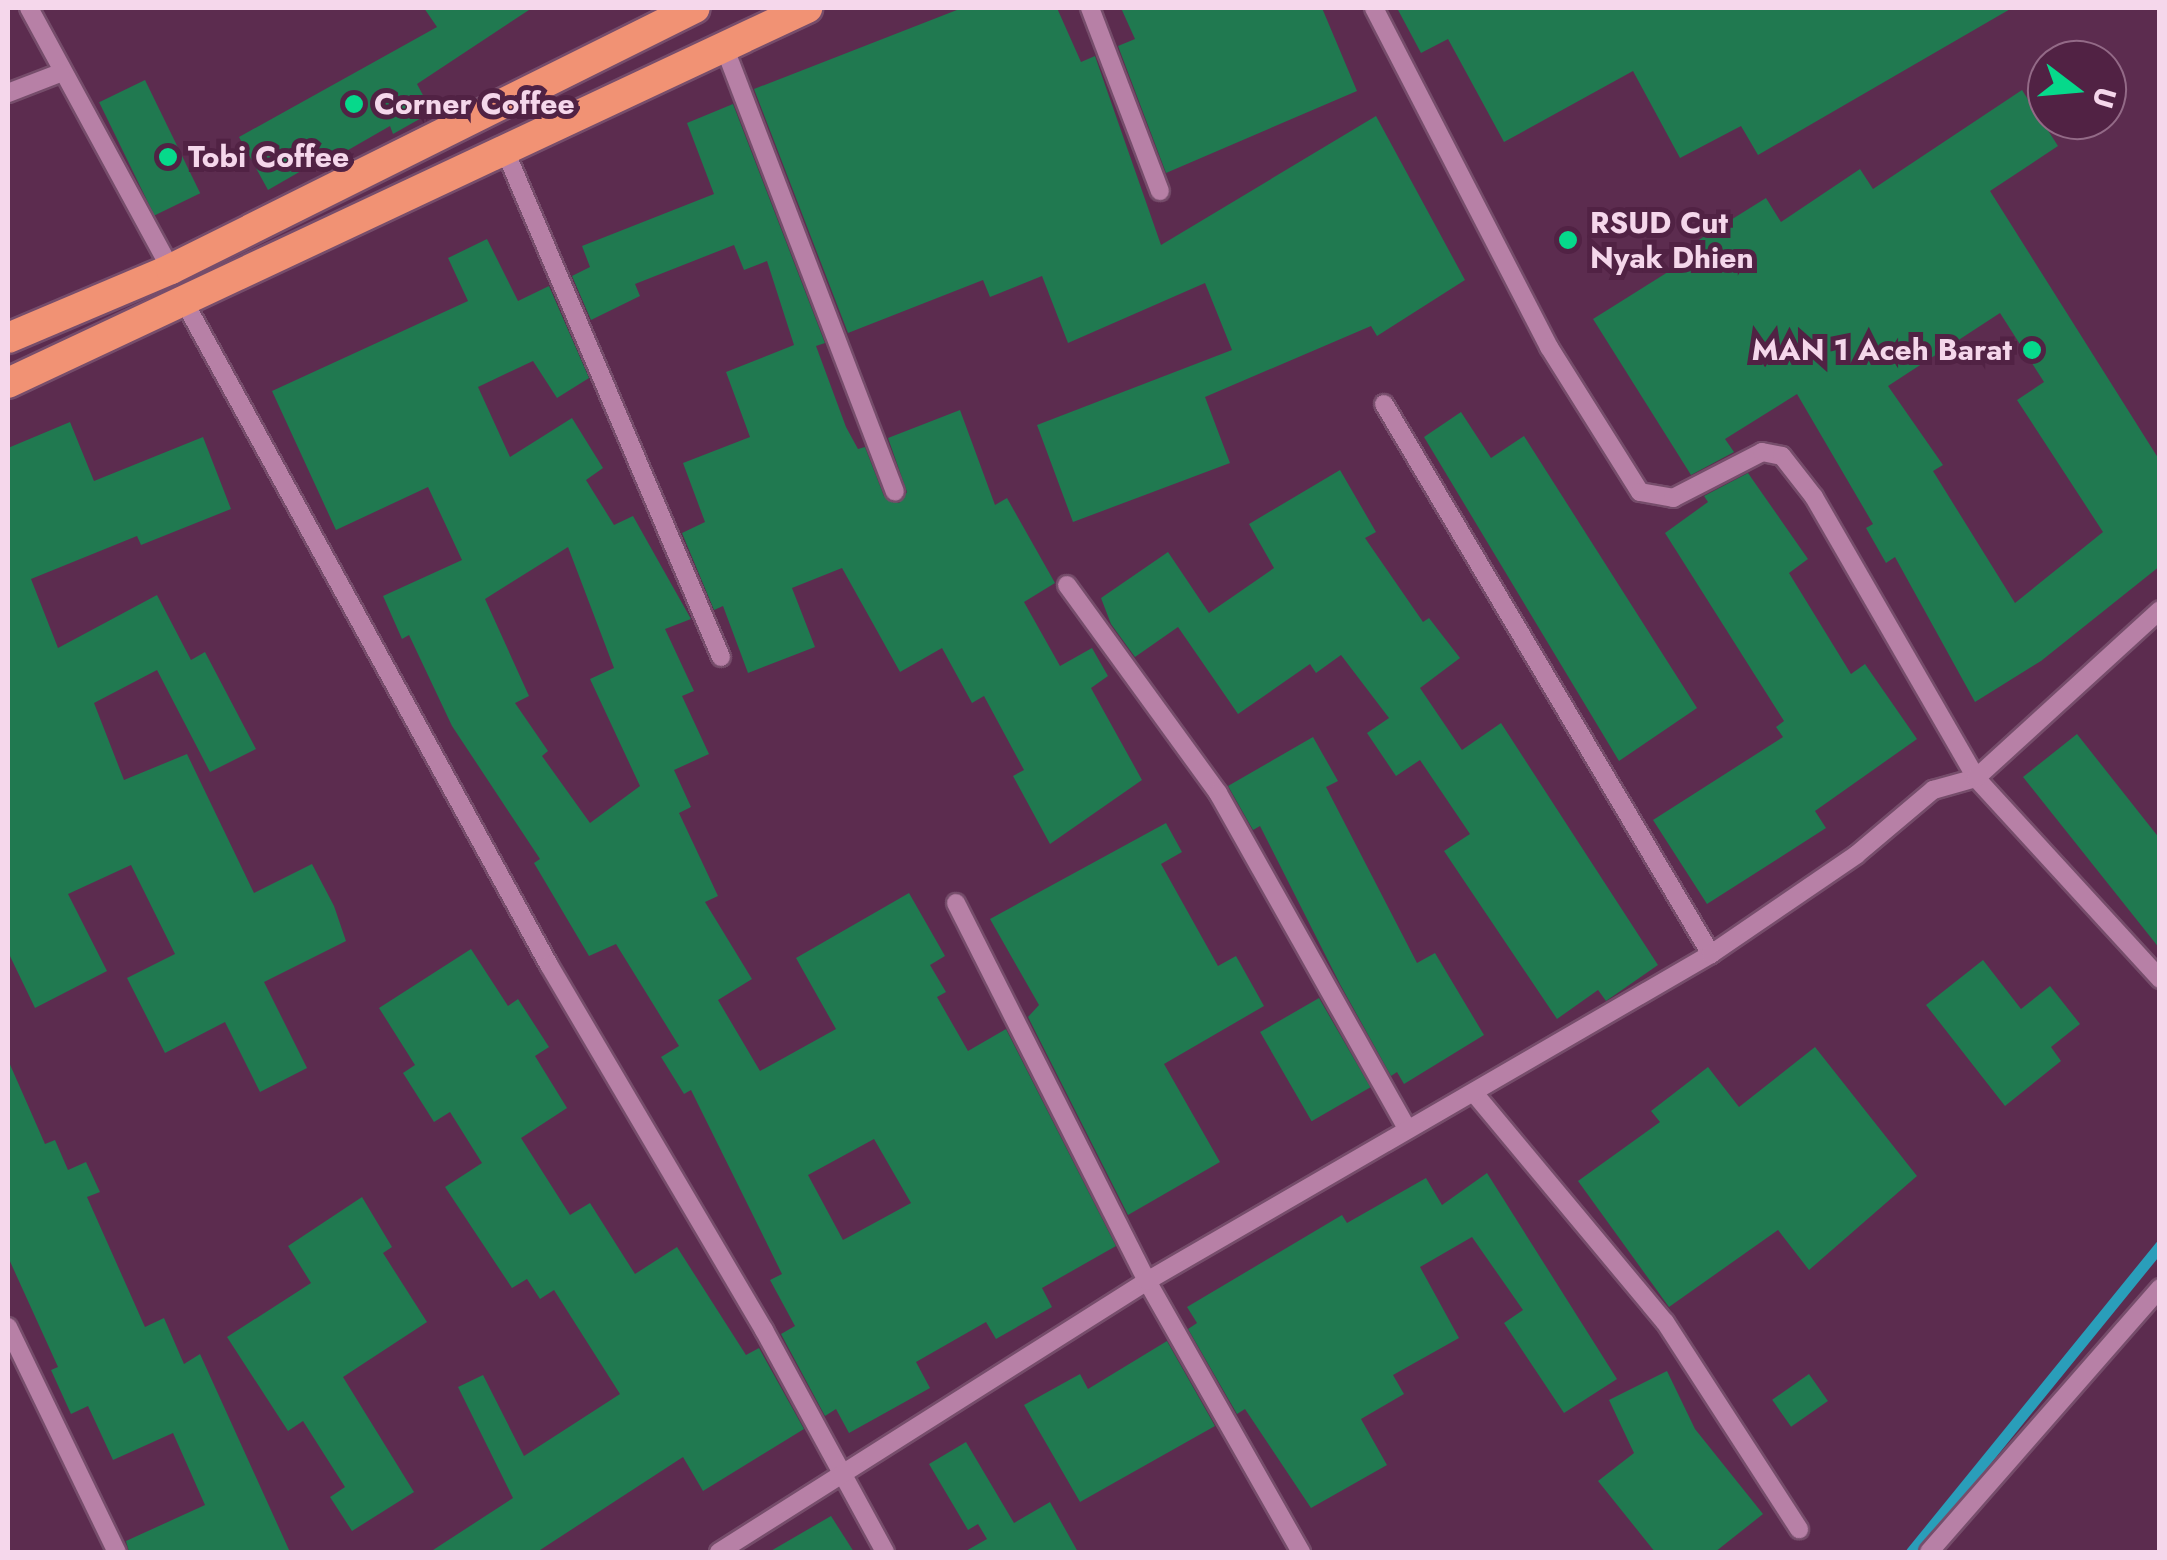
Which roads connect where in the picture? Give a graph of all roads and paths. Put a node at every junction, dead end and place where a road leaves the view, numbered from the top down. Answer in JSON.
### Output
{"nodes":[{"id":1,"x":29,"y":8,"type":"edge"},
{"id":2,"x":694,"y":8,"type":"edge"},
{"id":3,"x":807,"y":8,"type":"edge"},
{"id":4,"x":1090,"y":8,"type":"edge"},
{"id":5,"x":1374,"y":8,"type":"edge"},
{"id":6,"x":725,"y":50,"type":"junction"},
{"id":7,"x":60,"y":73,"type":"junction"},
{"id":8,"x":8,"y":94,"type":"edge"},
{"id":9,"x":506,"y":153,"type":"junction"},
{"id":10,"x":1160,"y":191,"type":"dead end"},
{"id":11,"x":171,"y":269,"type":"junction"},
{"id":12,"x":186,"y":305,"type":"junction"},
{"id":13,"x":8,"y":338,"type":"edge"},
{"id":14,"x":8,"y":383,"type":"edge"},
{"id":15,"x":1384,"y":404,"type":"dead end"},
{"id":16,"x":896,"y":491,"type":"dead end"},
{"id":17,"x":1067,"y":585,"type":"dead end"},
{"id":18,"x":2160,"y":610,"type":"edge"},
{"id":19,"x":721,"y":658,"type":"dead end"},
{"id":20,"x":1976,"y":778,"type":"junction"},
{"id":21,"x":956,"y":903,"type":"dead end"},
{"id":22,"x":1711,"y":954,"type":"junction"},
{"id":23,"x":2160,"y":979,"type":"edge"},
{"id":24,"x":1474,"y":1093,"type":"junction"},
{"id":25,"x":1406,"y":1129,"type":"junction"},
{"id":26,"x":1147,"y":1281,"type":"junction"},
{"id":27,"x":2160,"y":1288,"type":"edge"},
{"id":28,"x":8,"y":1328,"type":"edge"},
{"id":29,"x":842,"y":1473,"type":"junction"},
{"id":30,"x":1799,"y":1529,"type":"dead end"},
{"id":31,"x":117,"y":1552,"type":"edge"},
{"id":32,"x":718,"y":1552,"type":"edge"},
{"id":33,"x":885,"y":1552,"type":"edge"},
{"id":34,"x":1301,"y":1552,"type":"edge"},
{"id":35,"x":1929,"y":1552,"type":"edge"}],
"edges":[{"from":1,"to":7,"type":"street"},
{"from":2,"to":11,"type":"highway"},
{"from":3,"to":6,"type":"highway"},
{"from":4,"to":10,"type":"street"},
{"from":5,"to":20,"type":"street"},
{"from":6,"to":9,"type":"highway"},
{"from":6,"to":16,"type":"street"},
{"from":7,"to":8,"type":"street"},
{"from":7,"to":11,"type":"street"},
{"from":9,"to":12,"type":"highway"},
{"from":9,"to":19,"type":"street"},
{"from":11,"to":13,"type":"highway"},
{"from":12,"to":14,"type":"highway"},
{"from":12,"to":29,"type":"street"},
{"from":15,"to":22,"type":"street"},
{"from":17,"to":25,"type":"street"},
{"from":18,"to":20,"type":"street"},
{"from":20,"to":22,"type":"street"},
{"from":20,"to":23,"type":"street"},
{"from":21,"to":26,"type":"street"},
{"from":22,"to":24,"type":"street"},
{"from":24,"to":25,"type":"street"},
{"from":24,"to":30,"type":"street"},
{"from":25,"to":26,"type":"street"},
{"from":26,"to":29,"type":"street"},
{"from":26,"to":34,"type":"street"},
{"from":27,"to":35,"type":"street"},
{"from":28,"to":31,"type":"street"},
{"from":29,"to":32,"type":"street"},
{"from":29,"to":33,"type":"street"}]}
